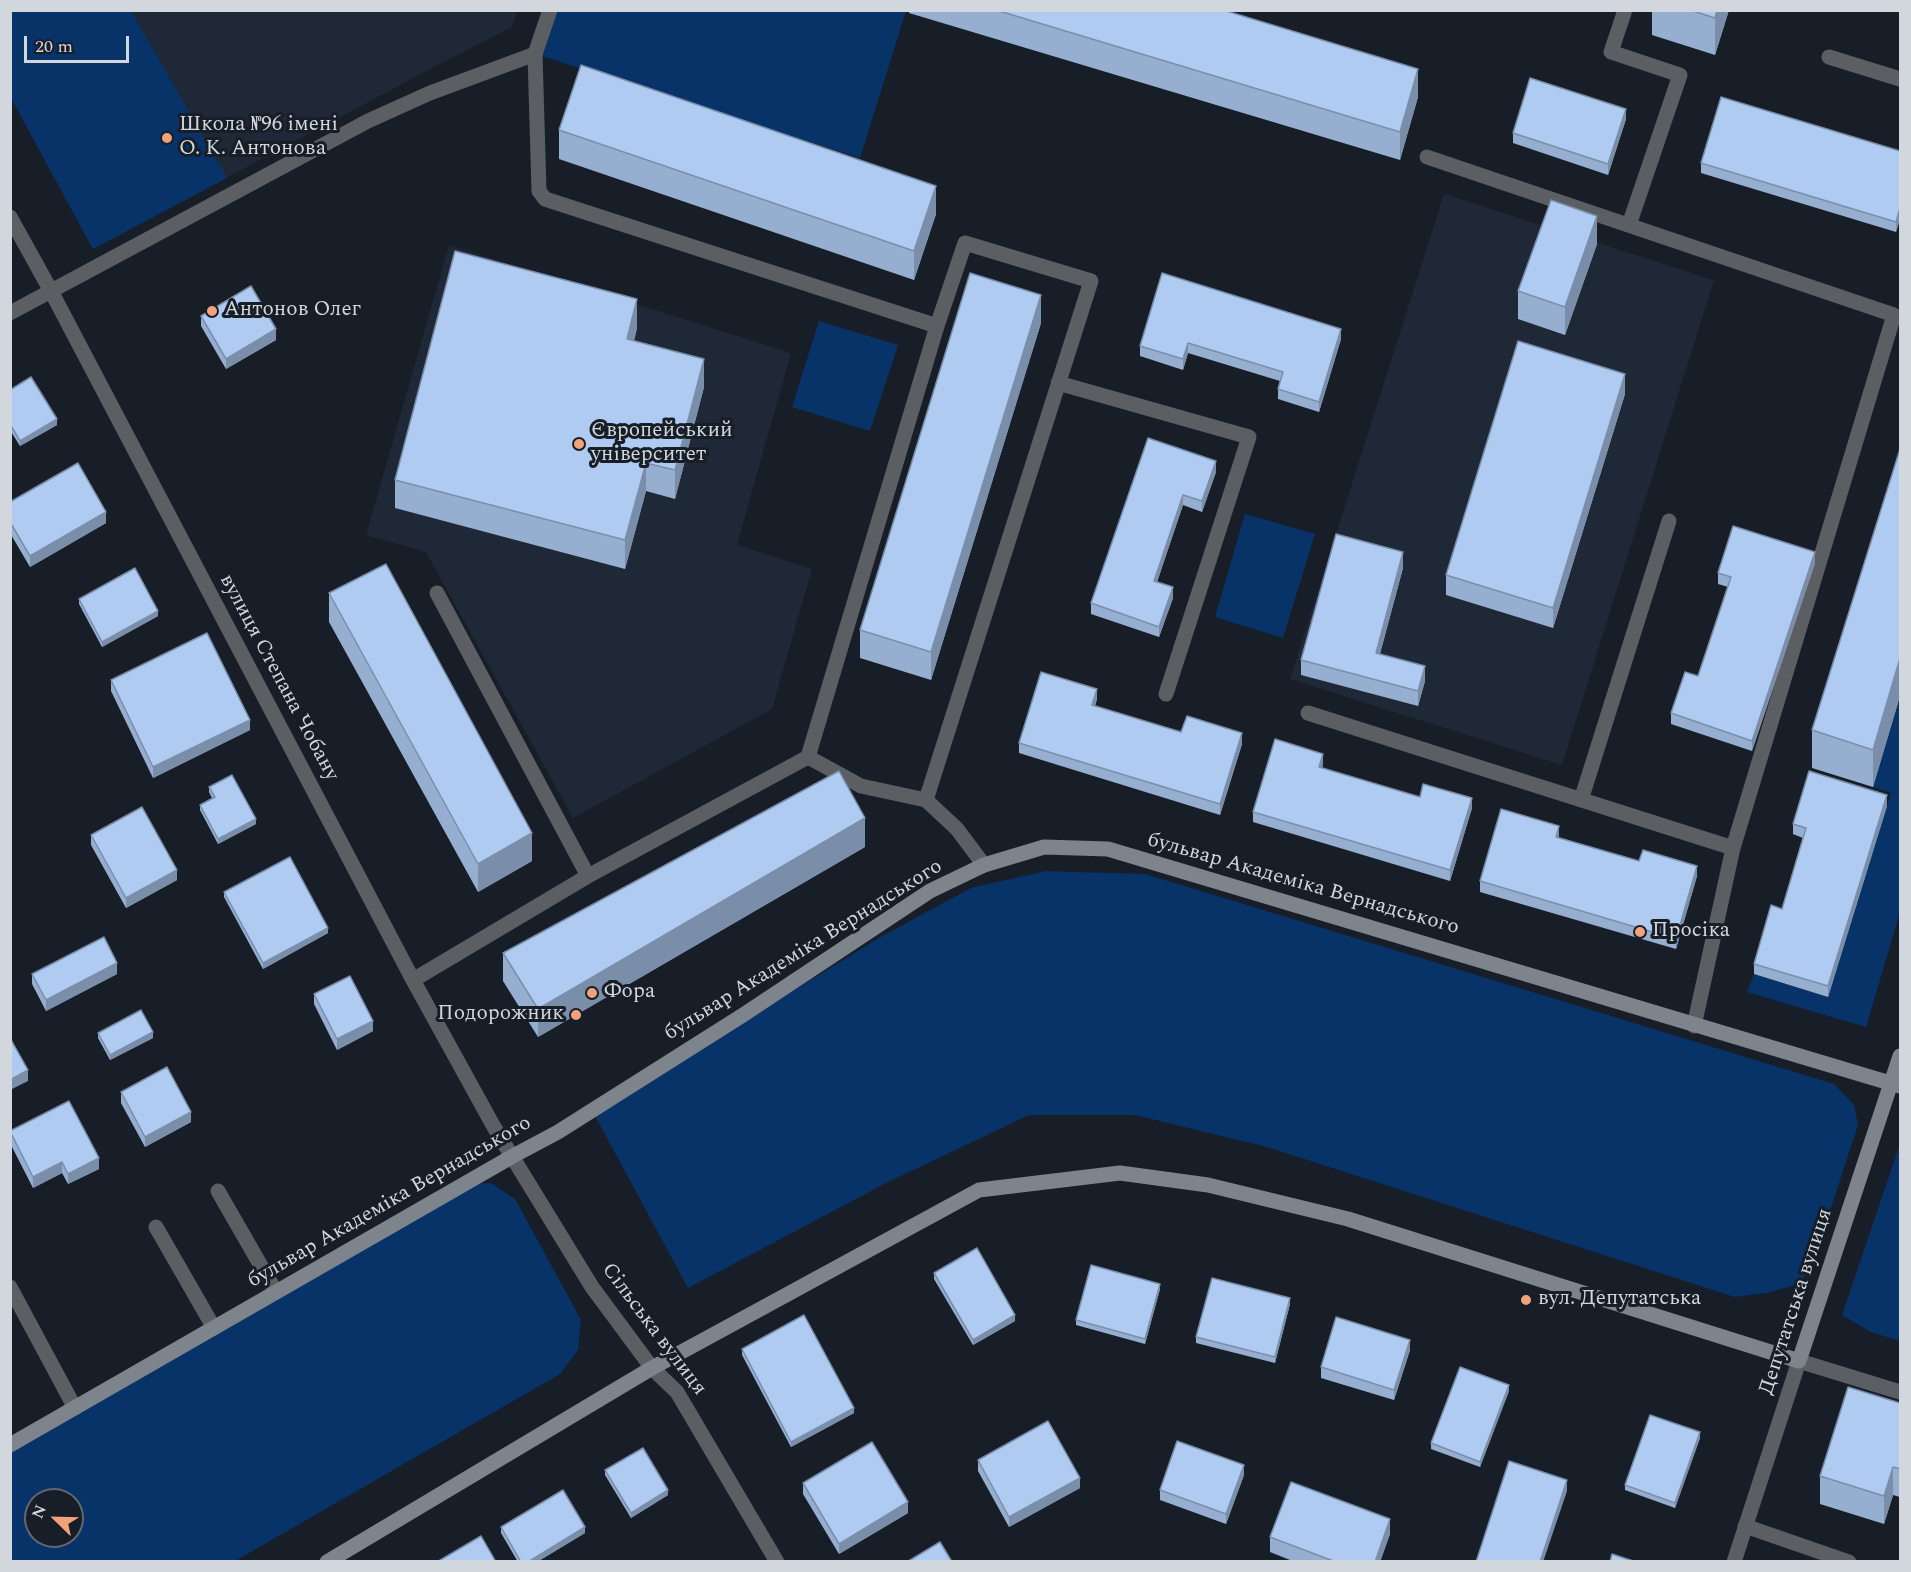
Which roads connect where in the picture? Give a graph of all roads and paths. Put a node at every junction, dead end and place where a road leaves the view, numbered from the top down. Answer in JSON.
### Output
{"nodes":[{"id":1,"x":550,"y":10,"type":"edge"},
{"id":2,"x":1625,"y":10,"type":"edge"},
{"id":3,"x":535,"y":54,"type":"junction"},
{"id":4,"x":1829,"y":57,"type":"dead end"},
{"id":5,"x":1900,"y":79,"type":"edge"},
{"id":6,"x":1427,"y":157,"type":"dead end"},
{"id":7,"x":10,"y":217,"type":"edge"},
{"id":8,"x":1629,"y":225,"type":"junction"},
{"id":9,"x":51,"y":291,"type":"junction"},
{"id":10,"x":10,"y":313,"type":"edge"},
{"id":11,"x":937,"y":326,"type":"junction"},
{"id":12,"x":1058,"y":383,"type":"junction"},
{"id":13,"x":1669,"y":521,"type":"dead end"},
{"id":14,"x":437,"y":593,"type":"dead end"},
{"id":15,"x":1166,"y":694,"type":"dead end"},
{"id":16,"x":1308,"y":713,"type":"dead end"},
{"id":17,"x":807,"y":757,"type":"junction"},
{"id":18,"x":926,"y":800,"type":"junction"},
{"id":19,"x":1581,"y":800,"type":"junction"},
{"id":20,"x":1732,"y":848,"type":"junction"},
{"id":21,"x":984,"y":866,"type":"junction"},
{"id":22,"x":588,"y":876,"type":"junction"},
{"id":23,"x":413,"y":980,"type":"junction"},
{"id":24,"x":1694,"y":1026,"type":"junction"},
{"id":25,"x":1900,"y":1056,"type":"edge"},
{"id":26,"x":1896,"y":1085,"type":"edge"},
{"id":27,"x":513,"y":1156,"type":"junction"},
{"id":28,"x":218,"y":1191,"type":"dead end"},
{"id":29,"x":156,"y":1227,"type":"dead end"},
{"id":30,"x":10,"y":1287,"type":"edge"},
{"id":31,"x":276,"y":1292,"type":"junction"},
{"id":32,"x":213,"y":1328,"type":"junction"},
{"id":33,"x":1799,"y":1361,"type":"junction"},
{"id":34,"x":652,"y":1368,"type":"junction"},
{"id":35,"x":1900,"y":1392,"type":"edge"},
{"id":36,"x":75,"y":1408,"type":"junction"},
{"id":37,"x":10,"y":1445,"type":"edge"},
{"id":38,"x":1745,"y":1526,"type":"junction"},
{"id":39,"x":327,"y":1562,"type":"edge"},
{"id":40,"x":777,"y":1562,"type":"edge"},
{"id":41,"x":1734,"y":1562,"type":"edge"},
{"id":42,"x":1849,"y":1562,"type":"edge"}],
"edges":[{"from":1,"to":3,"type":"street"},
{"from":2,"to":8,"type":"street"},
{"from":3,"to":9,"type":"street"},
{"from":3,"to":11,"type":"street"},
{"from":4,"to":5,"type":"street"},
{"from":6,"to":8,"type":"street"},
{"from":7,"to":9,"type":"street","name":"вулиця Степана Чобану"},
{"from":8,"to":20,"type":"street"},
{"from":9,"to":10,"type":"street"},
{"from":9,"to":23,"type":"street","name":"вулиця Степана Чобану"},
{"from":11,"to":12,"type":"street"},
{"from":11,"to":17,"type":"street"},
{"from":12,"to":15,"type":"street"},
{"from":12,"to":18,"type":"street"},
{"from":13,"to":19,"type":"street"},
{"from":14,"to":22,"type":"street"},
{"from":16,"to":19,"type":"street"},
{"from":17,"to":18,"type":"street"},
{"from":17,"to":22,"type":"street"},
{"from":18,"to":21,"type":"street"},
{"from":19,"to":20,"type":"street"},
{"from":20,"to":24,"type":"street"},
{"from":21,"to":24,"type":"main road","name":"бульвар Академіка Вернадського"},
{"from":21,"to":27,"type":"main road","name":"бульвар Академіка Вернадського"},
{"from":22,"to":23,"type":"street"},
{"from":23,"to":27,"type":"street","name":"вулиця Степана Чобану"},
{"from":24,"to":26,"type":"main road","name":"бульвар Академіка Вернадського"},
{"from":25,"to":26,"type":"main road","name":"Депутатська вулиця"},
{"from":26,"to":33,"type":"main road","name":"Депутатська вулиця"},
{"from":27,"to":31,"type":"main road","name":"бульвар Академіка Вернадського"},
{"from":27,"to":34,"type":"street","name":"Сільська вулиця"},
{"from":28,"to":31,"type":"street"},
{"from":29,"to":32,"type":"street"},
{"from":30,"to":36,"type":"street"},
{"from":31,"to":32,"type":"main road","name":"бульвар Академіка Вернадського"},
{"from":32,"to":36,"type":"main road","name":"бульвар Академіка Вернадського"},
{"from":33,"to":34,"type":"main road"},
{"from":33,"to":35,"type":"street"},
{"from":33,"to":38,"type":"street","name":"Депутатська вулиця"},
{"from":34,"to":39,"type":"main road"},
{"from":34,"to":40,"type":"street","name":"Сільська вулиця"},
{"from":36,"to":37,"type":"main road","name":"бульвар Академіка Вернадського"},
{"from":38,"to":41,"type":"street","name":"Депутатська вулиця"},
{"from":38,"to":42,"type":"street"}]}
